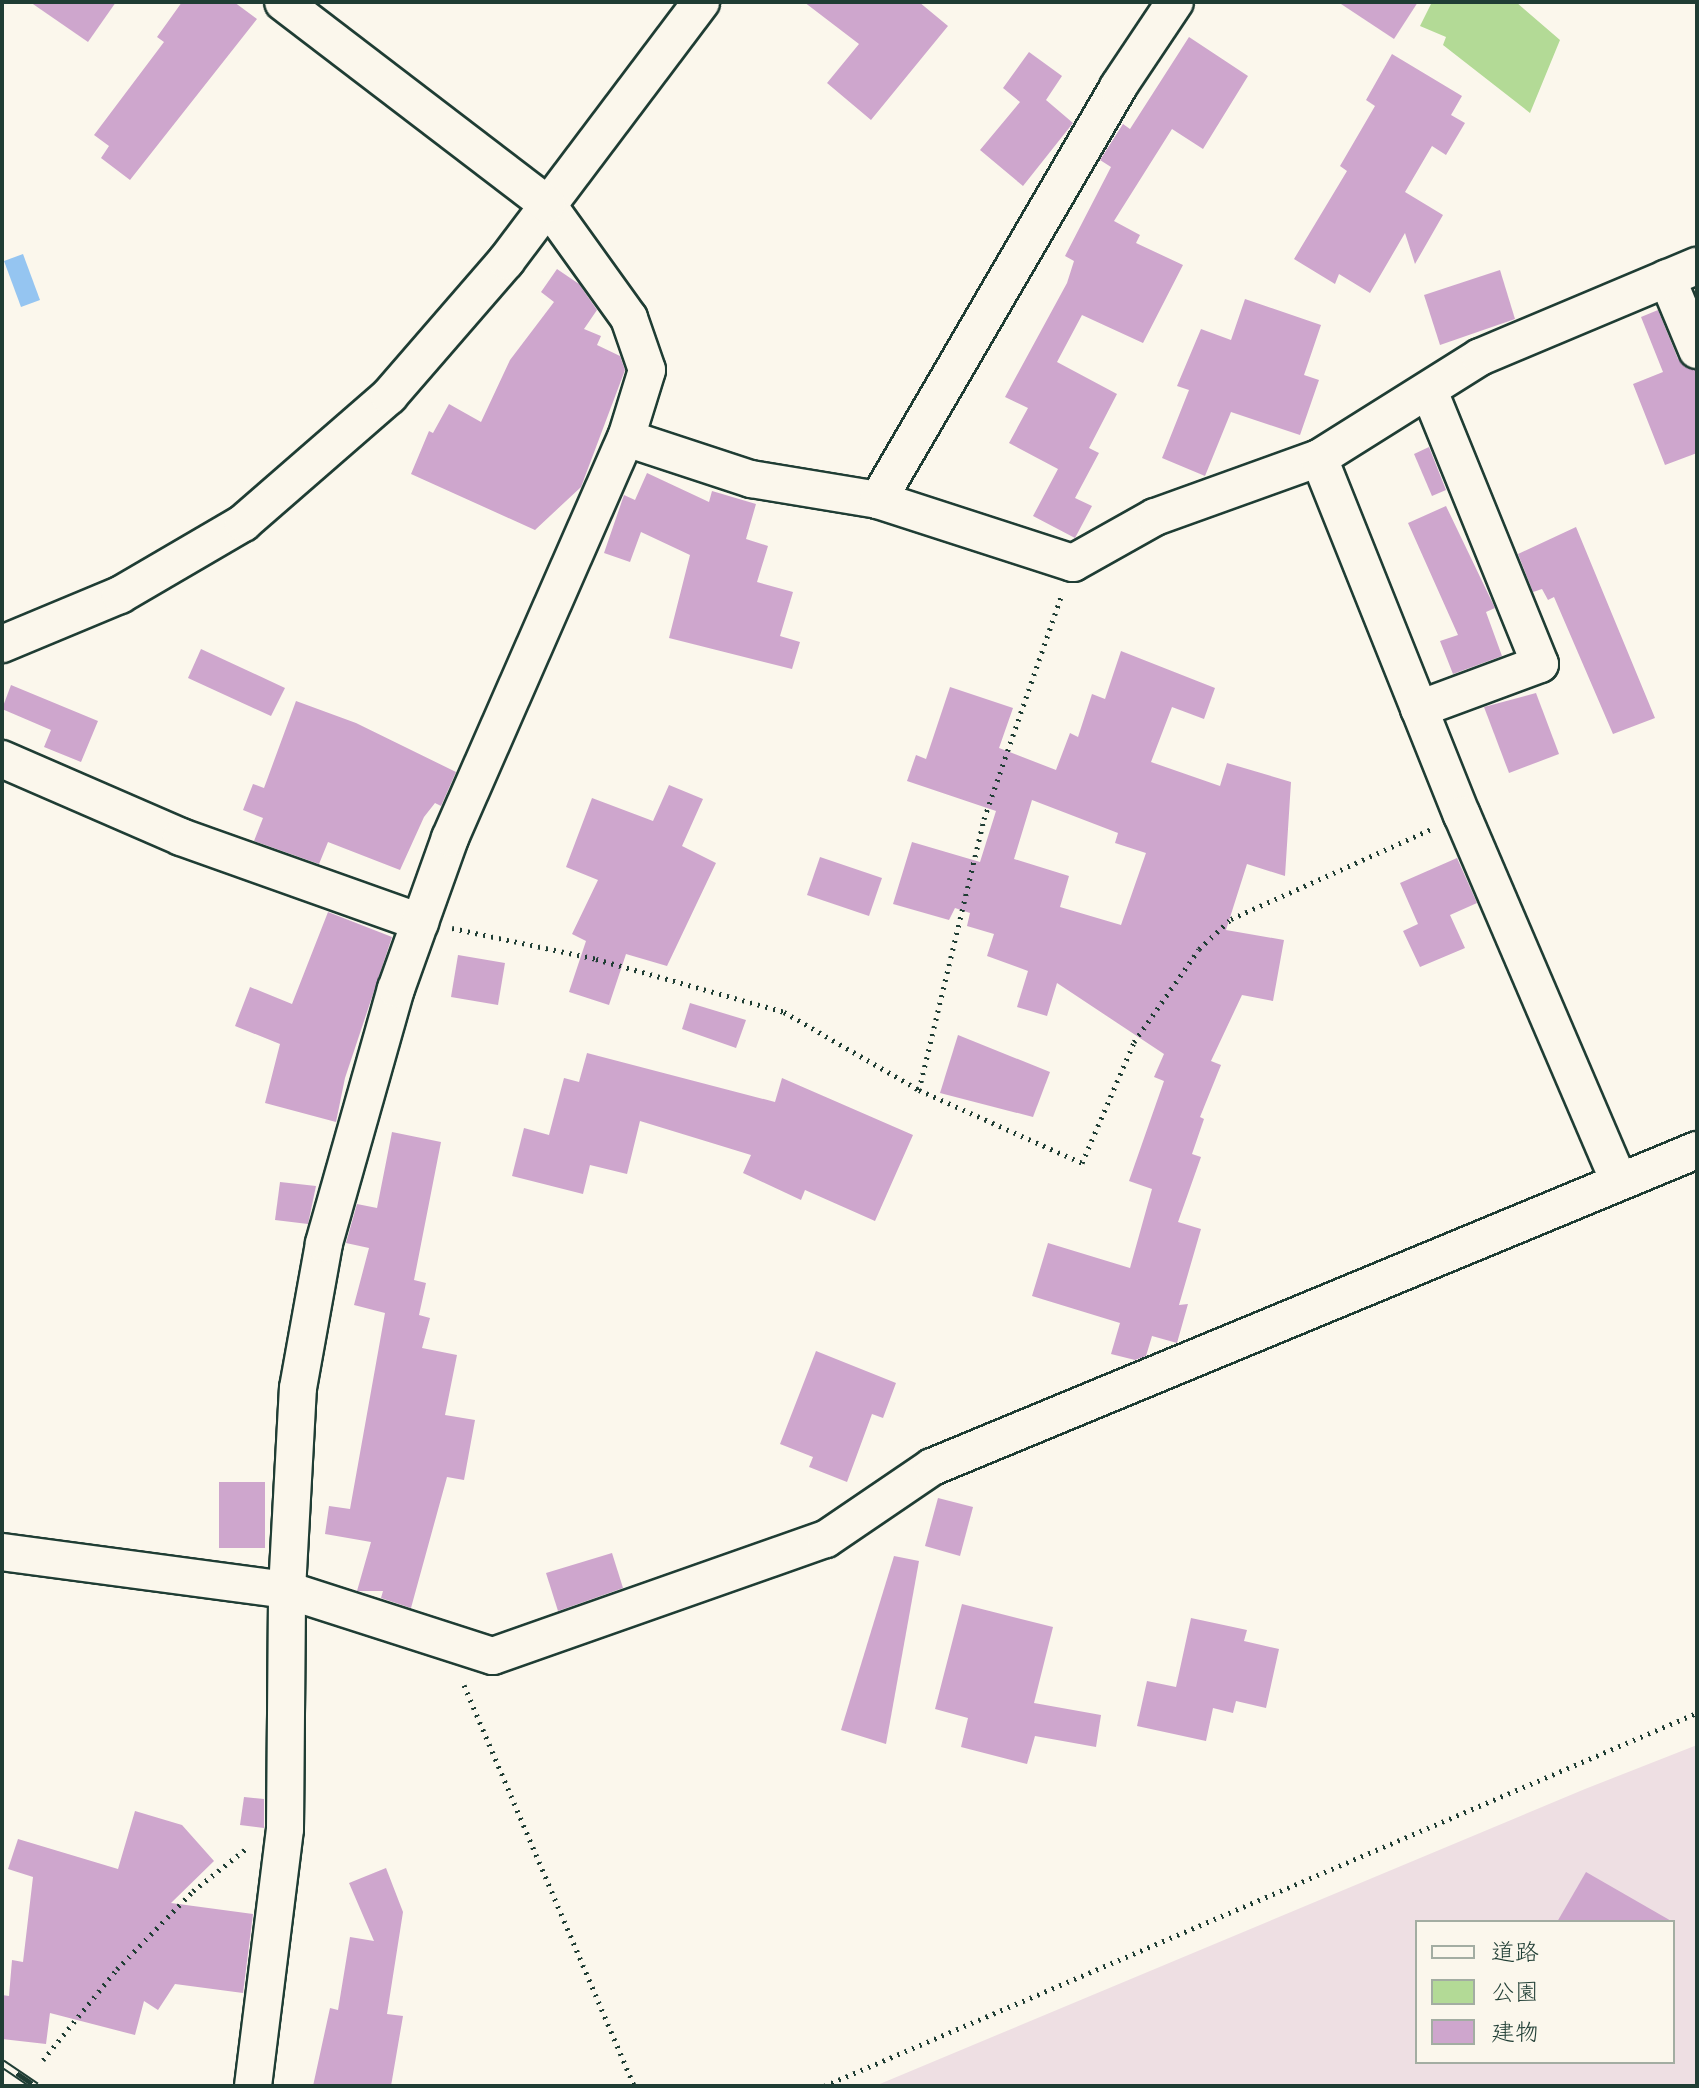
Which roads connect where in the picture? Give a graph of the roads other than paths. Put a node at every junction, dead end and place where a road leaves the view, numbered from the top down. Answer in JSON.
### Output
{"nodes":[{"id":1,"x":283,"y":2,"type":"edge"},
{"id":2,"x":701,"y":2,"type":"edge"},
{"id":3,"x":1175,"y":2,"type":"edge"},
{"id":4,"x":547,"y":204,"type":"junction"},
{"id":5,"x":1682,"y":272,"type":"edge"},
{"id":6,"x":1697,"y":350,"type":"edge"},
{"id":7,"x":1429,"y":391,"type":"junction"},
{"id":8,"x":626,"y":438,"type":"junction"},
{"id":9,"x":1319,"y":458,"type":"junction"},
{"id":10,"x":878,"y":500,"type":"junction"},
{"id":11,"x":2,"y":644,"type":"edge"},
{"id":12,"x":1419,"y":709,"type":"junction"},
{"id":13,"x":2,"y":759,"type":"edge"},
{"id":14,"x":420,"y":922,"type":"junction"},
{"id":15,"x":1697,"y":1150,"type":"edge"},
{"id":16,"x":1619,"y":1181,"type":"junction"},
{"id":17,"x":2,"y":1552,"type":"edge"},
{"id":18,"x":287,"y":1590,"type":"junction"},
{"id":19,"x":253,"y":2086,"type":"edge"}],
"edges":[{"from":1,"to":4,"type":"street"},
{"from":2,"to":4,"type":"street"},
{"from":3,"to":10,"type":"street"},
{"from":4,"to":8,"type":"street"},
{"from":4,"to":11,"type":"street"},
{"from":5,"to":6,"type":"street"},
{"from":5,"to":7,"type":"street"},
{"from":7,"to":9,"type":"street"},
{"from":7,"to":12,"type":"street"},
{"from":8,"to":10,"type":"street"},
{"from":8,"to":14,"type":"street"},
{"from":9,"to":10,"type":"street"},
{"from":9,"to":12,"type":"street"},
{"from":12,"to":16,"type":"street"},
{"from":13,"to":14,"type":"street"},
{"from":14,"to":18,"type":"street"},
{"from":15,"to":16,"type":"street"},
{"from":16,"to":18,"type":"street"},
{"from":17,"to":18,"type":"street"},
{"from":18,"to":19,"type":"street"}]}
